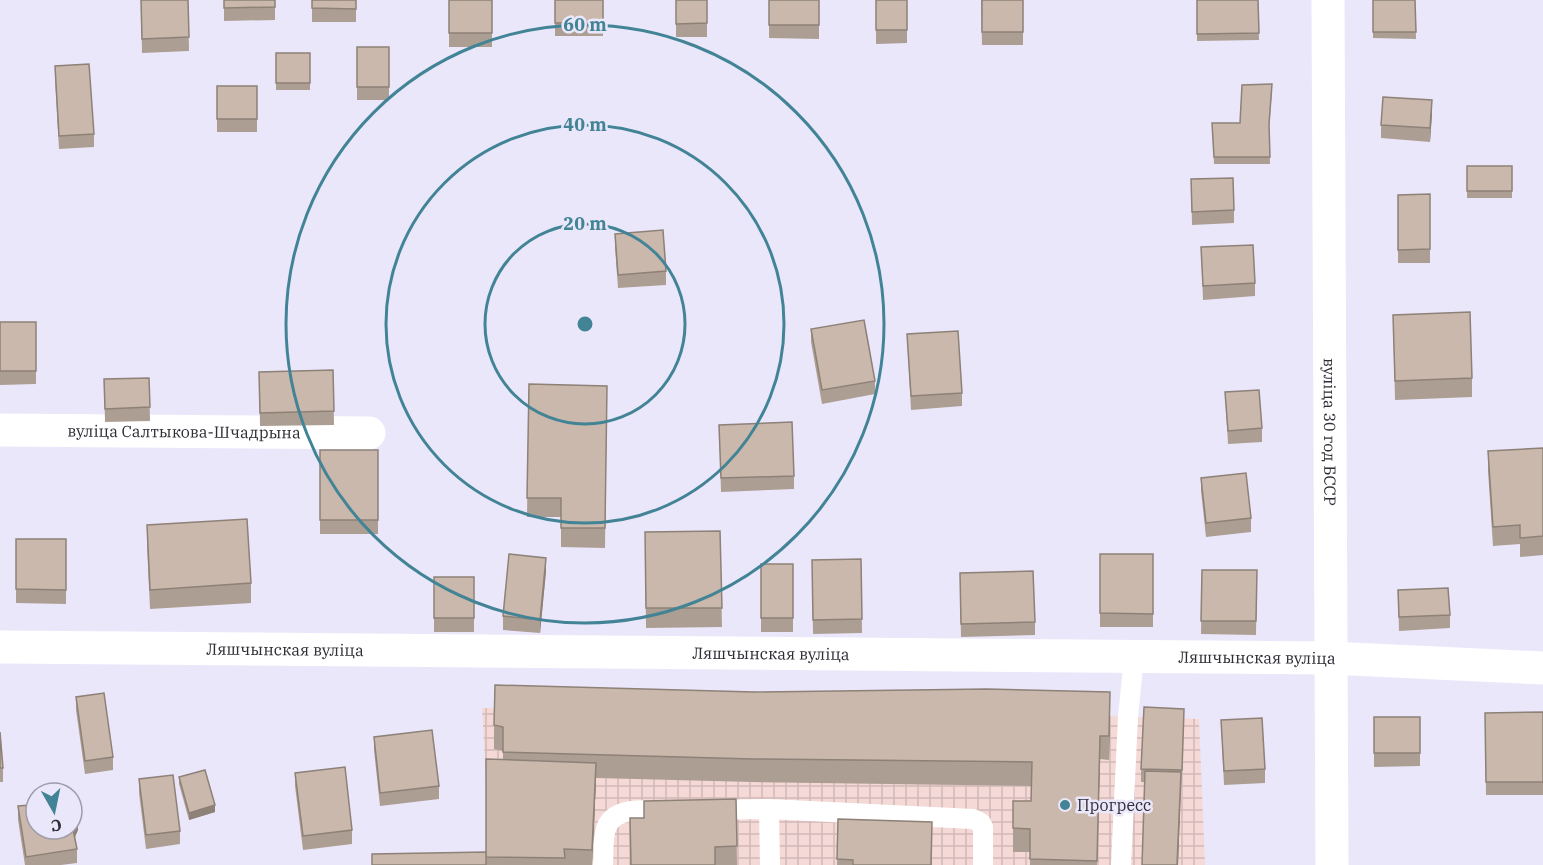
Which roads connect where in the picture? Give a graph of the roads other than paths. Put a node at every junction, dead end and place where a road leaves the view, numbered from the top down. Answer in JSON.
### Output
{"nodes":[{"id":1,"x":1328,"y":0,"type":"edge"},
{"id":2,"x":0,"y":430,"type":"edge"},
{"id":3,"x":369,"y":433,"type":"dead end"},
{"id":4,"x":0,"y":647,"type":"edge"},
{"id":5,"x":1134,"y":657,"type":"junction"},
{"id":6,"x":1330,"y":658,"type":"junction"},
{"id":7,"x":1543,"y":668,"type":"edge"},
{"id":8,"x":769,"y":809,"type":"junction"},
{"id":9,"x":603,"y":865,"type":"edge"},
{"id":10,"x":771,"y":865,"type":"edge"},
{"id":11,"x":982,"y":865,"type":"edge"},
{"id":12,"x":1121,"y":865,"type":"edge"},
{"id":13,"x":1332,"y":865,"type":"edge"}],
"edges":[{"from":1,"to":6,"type":"street","name":"вуліца 30 год БССР"},
{"from":2,"to":3,"type":"street","name":"вуліца Салтыкова-Шчадрына"},
{"from":4,"to":5,"type":"street","name":"Ляшчынская вуліца"},
{"from":5,"to":6,"type":"street","name":"Ляшчынская вуліца"},
{"from":5,"to":12,"type":"lane"},
{"from":6,"to":7,"type":"street","name":"Ляшчынская вуліца"},
{"from":6,"to":13,"type":"street","name":"вуліца 30 год БССР"},
{"from":8,"to":9,"type":"lane"},
{"from":8,"to":10,"type":"lane"},
{"from":8,"to":11,"type":"lane"}]}
